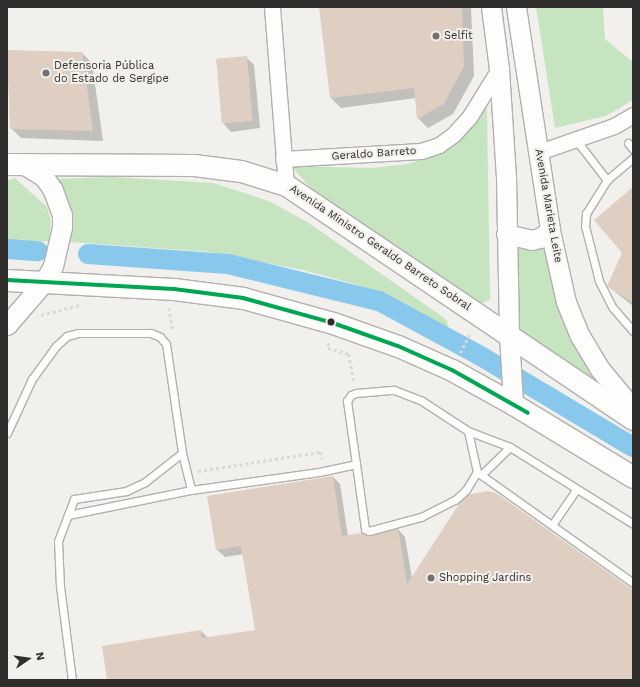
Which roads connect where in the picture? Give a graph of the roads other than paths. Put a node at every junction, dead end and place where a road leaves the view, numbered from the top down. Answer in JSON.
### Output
{"nodes":[{"id":1,"x":272,"y":7,"type":"edge"},
{"id":2,"x":491,"y":7,"type":"edge"},
{"id":3,"x":516,"y":7,"type":"edge"},
{"id":4,"x":499,"y":69,"type":"junction"},
{"id":5,"x":633,"y":115,"type":"edge"},
{"id":6,"x":576,"y":140,"type":"junction"},
{"id":7,"x":628,"y":143,"type":"dead end"},
{"id":8,"x":633,"y":149,"type":"edge"},
{"id":9,"x":539,"y":152,"type":"junction"},
{"id":10,"x":633,"y":158,"type":"edge"},
{"id":11,"x":283,"y":160,"type":"junction"},
{"id":12,"x":16,"y":164,"type":"edge"},
{"id":13,"x":607,"y":180,"type":"junction"},
{"id":14,"x":286,"y":185,"type":"junction"},
{"id":15,"x":550,"y":230,"type":"junction"},
{"id":16,"x":506,"y":234,"type":"junction"},
{"id":17,"x":7,"y":280,"type":"edge"},
{"id":18,"x":44,"y":282,"type":"junction"},
{"id":19,"x":7,"y":325,"type":"edge"},
{"id":20,"x":633,"y":331,"type":"edge"},
{"id":21,"x":509,"y":343,"type":"junction"},
{"id":22,"x":513,"y":397,"type":"junction"},
{"id":23,"x":633,"y":409,"type":"edge"},
{"id":24,"x":633,"y":419,"type":"edge"},
{"id":25,"x":468,"y":430,"type":"junction"},
{"id":26,"x":7,"y":433,"type":"edge"},
{"id":27,"x":510,"y":447,"type":"junction"},
{"id":28,"x":182,"y":453,"type":"junction"},
{"id":29,"x":356,"y":464,"type":"junction"},
{"id":30,"x":479,"y":474,"type":"junction"},
{"id":31,"x":633,"y":477,"type":"edge"},
{"id":32,"x":191,"y":490,"type":"junction"},
{"id":33,"x":576,"y":490,"type":"junction"},
{"id":34,"x":612,"y":512,"type":"junction"},
{"id":35,"x":68,"y":515,"type":"junction"},
{"id":36,"x":633,"y":524,"type":"edge"},
{"id":37,"x":552,"y":525,"type":"junction"},
{"id":38,"x":633,"y":530,"type":"edge"},
{"id":39,"x":633,"y":583,"type":"edge"},
{"id":40,"x":72,"y":680,"type":"edge"}],
"edges":[{"from":1,"to":11,"type":"street"},
{"from":2,"to":4,"type":"street"},
{"from":3,"to":9,"type":"street","name":"Avenida Marieta Leite"},
{"from":4,"to":11,"type":"street","name":"Geraldo Barreto"},
{"from":4,"to":16,"type":"street"},
{"from":5,"to":6,"type":"street"},
{"from":6,"to":9,"type":"street"},
{"from":6,"to":13,"type":"lane"},
{"from":7,"to":8,"type":"lane"},
{"from":9,"to":15,"type":"street","name":"Avenida Marieta Leite"},
{"from":10,"to":13,"type":"lane"},
{"from":11,"to":14,"type":"street"},
{"from":12,"to":14,"type":"main road","name":"Avenida Ministro Geraldo Barreto Sobral"},
{"from":12,"to":18,"type":"street"},
{"from":13,"to":20,"type":"lane"},
{"from":14,"to":21,"type":"main road","name":"Avenida Ministro Geraldo Barreto Sobral"},
{"from":15,"to":16,"type":"street"},
{"from":15,"to":23,"type":"street","name":"Avenida Marieta Leite"},
{"from":16,"to":21,"type":"street"},
{"from":17,"to":18,"type":"main road"},
{"from":18,"to":19,"type":"street"},
{"from":18,"to":22,"type":"main road"},
{"from":21,"to":22,"type":"street"},
{"from":21,"to":24,"type":"main road","name":"Avenida Ministro Geraldo Barreto Sobral"},
{"from":22,"to":31,"type":"main road"},
{"from":25,"to":27,"type":"lane"},
{"from":25,"to":29,"type":"lane"},
{"from":25,"to":30,"type":"lane"},
{"from":26,"to":28,"type":"lane"},
{"from":27,"to":30,"type":"lane"},
{"from":27,"to":33,"type":"lane"},
{"from":28,"to":32,"type":"lane"},
{"from":28,"to":35,"type":"lane"},
{"from":29,"to":30,"type":"lane"},
{"from":29,"to":32,"type":"lane"},
{"from":30,"to":37,"type":"lane"},
{"from":32,"to":35,"type":"lane"},
{"from":33,"to":34,"type":"lane"},
{"from":33,"to":37,"type":"lane"},
{"from":34,"to":36,"type":"lane"},
{"from":34,"to":38,"type":"lane"},
{"from":35,"to":40,"type":"lane"},
{"from":37,"to":39,"type":"lane"}]}
